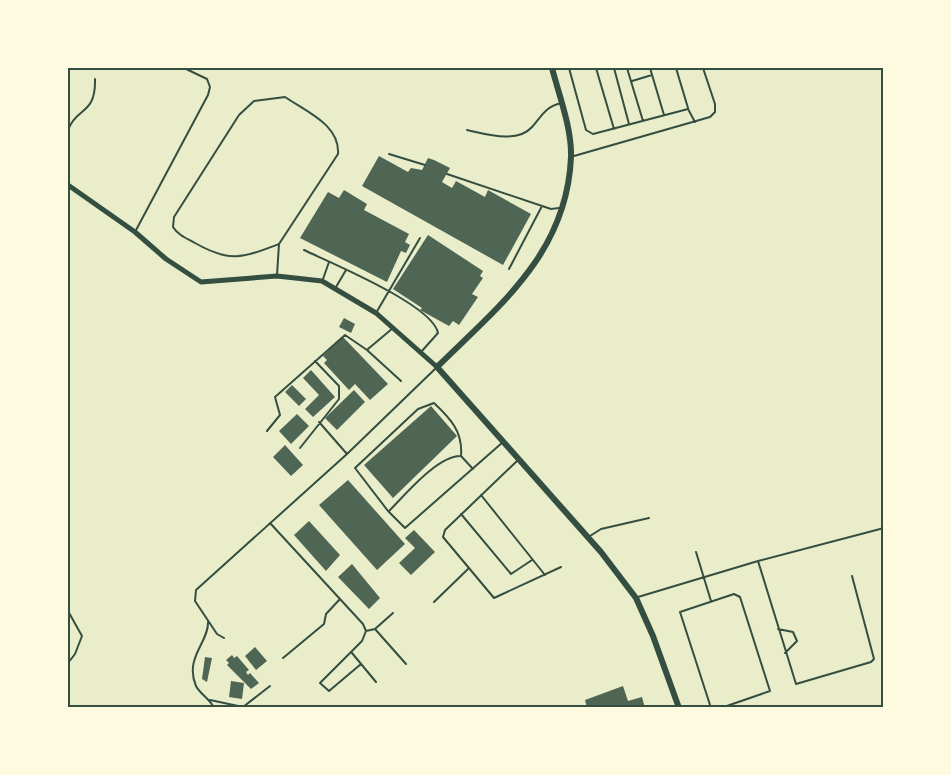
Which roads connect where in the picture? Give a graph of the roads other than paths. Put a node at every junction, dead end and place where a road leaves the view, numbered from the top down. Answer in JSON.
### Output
{"nodes":[{"id":1,"x":184,"y":68,"type":"edge"},
{"id":2,"x":552,"y":68,"type":"edge"},
{"id":3,"x":569,"y":68,"type":"edge"},
{"id":4,"x":596,"y":68,"type":"edge"},
{"id":5,"x":614,"y":68,"type":"edge"},
{"id":6,"x":627,"y":68,"type":"edge"},
{"id":7,"x":650,"y":68,"type":"edge"},
{"id":8,"x":676,"y":68,"type":"edge"},
{"id":9,"x":703,"y":68,"type":"edge"},
{"id":10,"x":652,"y":75,"type":"junction"},
{"id":11,"x":95,"y":79,"type":"dead end"},
{"id":12,"x":631,"y":81,"type":"junction"},
{"id":13,"x":561,"y":103,"type":"junction"},
{"id":14,"x":688,"y":110,"type":"junction"},
{"id":15,"x":664,"y":115,"type":"junction"},
{"id":16,"x":643,"y":121,"type":"junction"},
{"id":17,"x":695,"y":122,"type":"junction"},
{"id":18,"x":629,"y":124,"type":"junction"},
{"id":19,"x":68,"y":127,"type":"edge"},
{"id":20,"x":614,"y":129,"type":"junction"},
{"id":21,"x":467,"y":130,"type":"dead end"},
{"id":22,"x":68,"y":147,"type":"edge"},
{"id":23,"x":68,"y":153,"type":"edge"},
{"id":24,"x":390,"y":154,"type":"dead end"},
{"id":25,"x":571,"y":156,"type":"junction"},
{"id":26,"x":68,"y":162,"type":"edge"},
{"id":27,"x":424,"y":165,"type":"dead end"},
{"id":28,"x":447,"y":174,"type":"dead end"},
{"id":29,"x":68,"y":185,"type":"edge"},
{"id":30,"x":542,"y":206,"type":"junction"},
{"id":31,"x":562,"y":208,"type":"junction"},
{"id":32,"x":135,"y":232,"type":"junction"},
{"id":33,"x":420,"y":238,"type":"dead end"},
{"id":34,"x":279,"y":244,"type":"junction"},
{"id":35,"x":304,"y":250,"type":"dead end"},
{"id":36,"x":329,"y":262,"type":"junction"},
{"id":37,"x":509,"y":269,"type":"dead end"},
{"id":38,"x":346,"y":270,"type":"junction"},
{"id":39,"x":277,"y":276,"type":"junction"},
{"id":40,"x":322,"y":281,"type":"junction"},
{"id":41,"x":336,"y":287,"type":"junction"},
{"id":42,"x":390,"y":292,"type":"junction"},
{"id":43,"x":376,"y":313,"type":"junction"},
{"id":44,"x":393,"y":328,"type":"junction"},
{"id":45,"x":367,"y":350,"type":"junction"},
{"id":46,"x":421,"y":351,"type":"junction"},
{"id":47,"x":315,"y":361,"type":"junction"},
{"id":48,"x":437,"y":367,"type":"junction"},
{"id":49,"x":401,"y":381,"type":"dead end"},
{"id":50,"x":320,"y":422,"type":"junction"},
{"id":51,"x":267,"y":431,"type":"dead end"},
{"id":52,"x":503,"y":442,"type":"junction"},
{"id":53,"x":300,"y":448,"type":"dead end"},
{"id":54,"x":347,"y":454,"type":"junction"},
{"id":55,"x":461,"y":456,"type":"junction"},
{"id":56,"x":518,"y":460,"type":"junction"},
{"id":57,"x":473,"y":470,"type":"junction"},
{"id":58,"x":481,"y":495,"type":"junction"},
{"id":59,"x":388,"y":511,"type":"junction"},
{"id":60,"x":461,"y":514,"type":"junction"},
{"id":61,"x":649,"y":518,"type":"dead end"},
{"id":62,"x":270,"y":524,"type":"junction"},
{"id":63,"x":884,"y":528,"type":"edge"},
{"id":64,"x":588,"y":537,"type":"junction"},
{"id":65,"x":696,"y":552,"type":"dead end"},
{"id":66,"x":532,"y":560,"type":"junction"},
{"id":67,"x":758,"y":561,"type":"junction"},
{"id":68,"x":561,"y":567,"type":"dead end"},
{"id":69,"x":468,"y":569,"type":"junction"},
{"id":70,"x":545,"y":575,"type":"junction"},
{"id":71,"x":852,"y":576,"type":"dead end"},
{"id":72,"x":703,"y":577,"type":"junction"},
{"id":73,"x":636,"y":597,"type":"junction"},
{"id":74,"x":340,"y":599,"type":"junction"},
{"id":75,"x":711,"y":601,"type":"junction"},
{"id":76,"x":434,"y":602,"type":"dead end"},
{"id":77,"x":68,"y":611,"type":"edge"},
{"id":78,"x":393,"y":613,"type":"dead end"},
{"id":79,"x":208,"y":619,"type":"junction"},
{"id":80,"x":375,"y":629,"type":"junction"},
{"id":81,"x":778,"y":629,"type":"junction"},
{"id":82,"x":366,"y":631,"type":"junction"},
{"id":83,"x":224,"y":638,"type":"dead end"},
{"id":84,"x":352,"y":653,"type":"junction"},
{"id":85,"x":785,"y":653,"type":"junction"},
{"id":86,"x":283,"y":658,"type":"dead end"},
{"id":87,"x":68,"y":663,"type":"edge"},
{"id":88,"x":361,"y":664,"type":"junction"},
{"id":89,"x":406,"y":664,"type":"dead end"},
{"id":90,"x":376,"y":682,"type":"dead end"},
{"id":91,"x":270,"y":686,"type":"dead end"},
{"id":92,"x":210,"y":700,"type":"junction"},
{"id":93,"x":214,"y":708,"type":"edge"},
{"id":94,"x":679,"y":708,"type":"edge"},
{"id":95,"x":711,"y":708,"type":"edge"},
{"id":96,"x":721,"y":708,"type":"edge"}],
"edges":[{"from":1,"to":32,"type":"lane"},
{"from":2,"to":13,"type":"street"},
{"from":3,"to":20,"type":"lane"},
{"from":4,"to":20,"type":"lane"},
{"from":5,"to":18,"type":"lane"},
{"from":6,"to":12,"type":"lane"},
{"from":7,"to":10,"type":"lane"},
{"from":8,"to":14,"type":"lane"},
{"from":9,"to":17,"type":"lane"},
{"from":10,"to":12,"type":"lane"},
{"from":10,"to":15,"type":"lane"},
{"from":11,"to":19,"type":"lane"},
{"from":12,"to":16,"type":"lane"},
{"from":13,"to":21,"type":"lane"},
{"from":13,"to":25,"type":"street"},
{"from":14,"to":15,"type":"lane"},
{"from":14,"to":17,"type":"lane"},
{"from":15,"to":16,"type":"lane"},
{"from":16,"to":18,"type":"lane"},
{"from":17,"to":25,"type":"lane"},
{"from":18,"to":20,"type":"lane"},
{"from":19,"to":22,"type":"lane"},
{"from":23,"to":26,"type":"lane"},
{"from":24,"to":27,"type":"lane"},
{"from":25,"to":31,"type":"street"},
{"from":28,"to":30,"type":"lane"},
{"from":29,"to":32,"type":"street"},
{"from":30,"to":31,"type":"lane"},
{"from":30,"to":37,"type":"lane"},
{"from":31,"to":48,"type":"street"},
{"from":32,"to":39,"type":"street"},
{"from":33,"to":42,"type":"lane"},
{"from":34,"to":34,"type":"lane"},
{"from":34,"to":39,"type":"lane"},
{"from":35,"to":36,"type":"lane"},
{"from":36,"to":38,"type":"lane"},
{"from":36,"to":40,"type":"lane"},
{"from":38,"to":41,"type":"lane"},
{"from":38,"to":42,"type":"lane"},
{"from":39,"to":40,"type":"street"},
{"from":40,"to":41,"type":"street"},
{"from":41,"to":43,"type":"street"},
{"from":42,"to":43,"type":"lane"},
{"from":42,"to":46,"type":"lane"},
{"from":43,"to":44,"type":"street"},
{"from":44,"to":45,"type":"lane"},
{"from":44,"to":46,"type":"street"},
{"from":45,"to":47,"type":"lane"},
{"from":45,"to":49,"type":"lane"},
{"from":46,"to":48,"type":"street"},
{"from":47,"to":50,"type":"lane"},
{"from":47,"to":51,"type":"lane"},
{"from":48,"to":52,"type":"street"},
{"from":48,"to":54,"type":"lane"},
{"from":50,"to":53,"type":"lane"},
{"from":50,"to":54,"type":"lane"},
{"from":52,"to":56,"type":"street"},
{"from":52,"to":57,"type":"lane"},
{"from":54,"to":62,"type":"lane"},
{"from":55,"to":57,"type":"lane"},
{"from":55,"to":59,"type":"lane"},
{"from":55,"to":59,"type":"lane"},
{"from":56,"to":58,"type":"lane"},
{"from":56,"to":64,"type":"street"},
{"from":57,"to":59,"type":"lane"},
{"from":58,"to":60,"type":"lane"},
{"from":58,"to":66,"type":"lane"},
{"from":60,"to":66,"type":"lane"},
{"from":60,"to":69,"type":"lane"},
{"from":61,"to":64,"type":"lane"},
{"from":62,"to":74,"type":"lane"},
{"from":62,"to":79,"type":"lane"},
{"from":63,"to":67,"type":"lane"},
{"from":64,"to":73,"type":"street"},
{"from":65,"to":72,"type":"lane"},
{"from":66,"to":70,"type":"lane"},
{"from":67,"to":72,"type":"lane"},
{"from":67,"to":81,"type":"lane"},
{"from":68,"to":70,"type":"lane"},
{"from":69,"to":70,"type":"lane"},
{"from":69,"to":76,"type":"lane"},
{"from":71,"to":85,"type":"lane"},
{"from":72,"to":73,"type":"lane"},
{"from":72,"to":75,"type":"lane"},
{"from":73,"to":94,"type":"street"},
{"from":74,"to":82,"type":"lane"},
{"from":74,"to":86,"type":"lane"},
{"from":75,"to":95,"type":"lane"},
{"from":75,"to":96,"type":"lane"},
{"from":77,"to":87,"type":"lane"},
{"from":78,"to":80,"type":"lane"},
{"from":79,"to":83,"type":"lane"},
{"from":79,"to":92,"type":"lane"},
{"from":80,"to":82,"type":"lane"},
{"from":80,"to":89,"type":"lane"},
{"from":81,"to":85,"type":"lane"},
{"from":81,"to":85,"type":"lane"},
{"from":82,"to":84,"type":"lane"},
{"from":84,"to":88,"type":"lane"},
{"from":84,"to":88,"type":"lane"},
{"from":88,"to":90,"type":"lane"},
{"from":91,"to":92,"type":"lane"},
{"from":92,"to":93,"type":"lane"}]}
